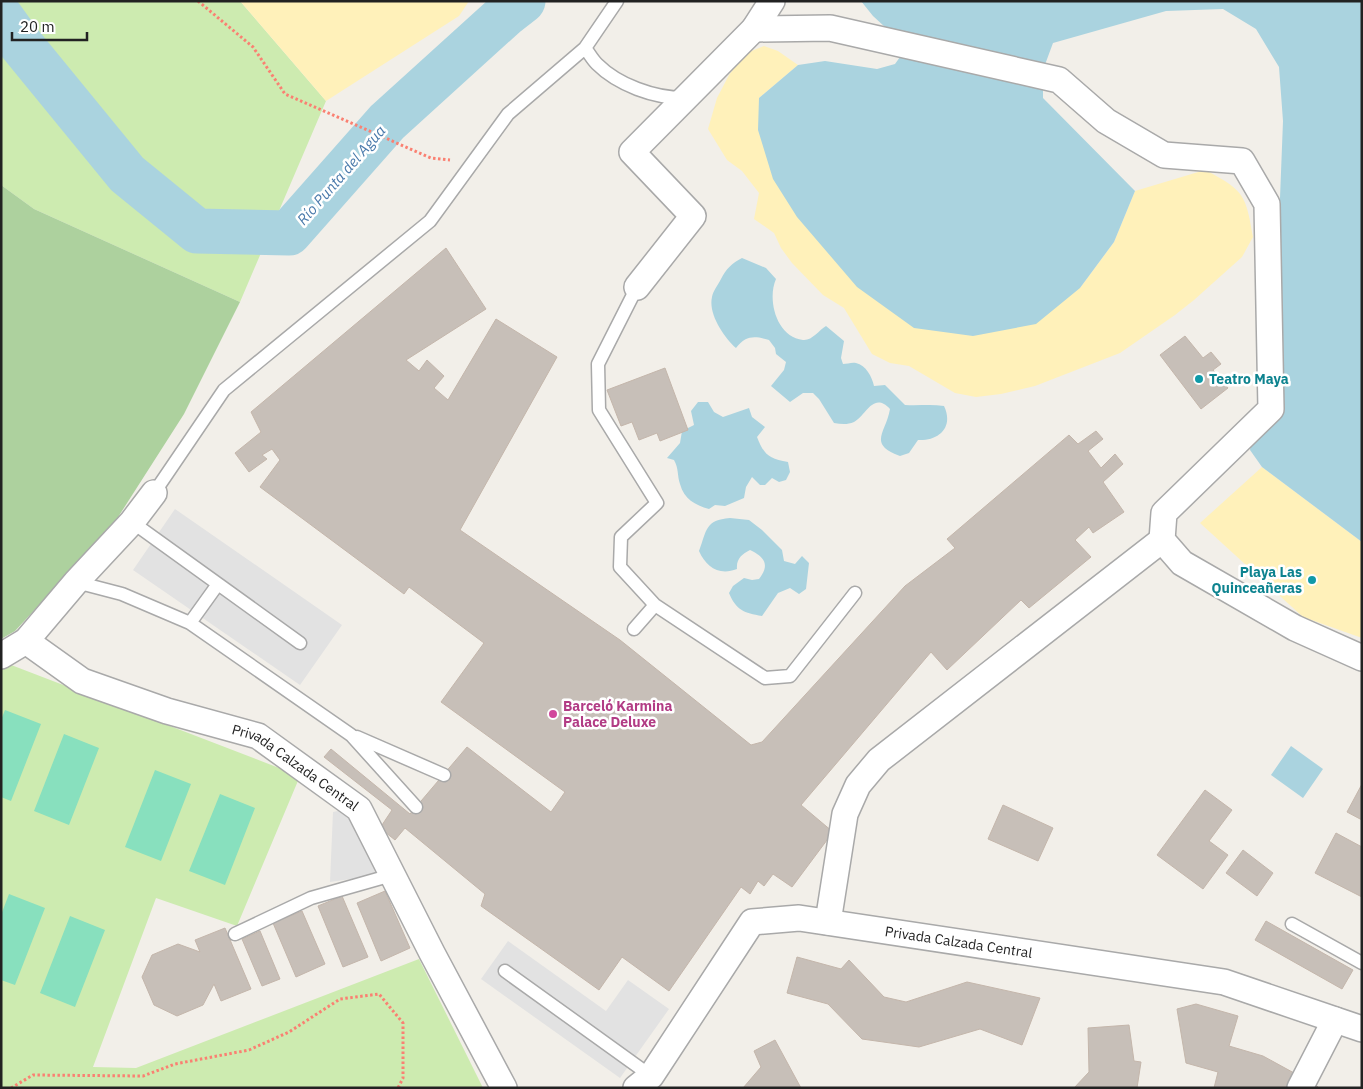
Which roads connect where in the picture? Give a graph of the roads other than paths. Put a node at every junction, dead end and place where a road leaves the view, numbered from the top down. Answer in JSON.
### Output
{"nodes":[{"id":1,"x":617,"y":1,"type":"edge"},
{"id":2,"x":772,"y":1,"type":"edge"},
{"id":3,"x":754,"y":29,"type":"junction"},
{"id":4,"x":585,"y":48,"type":"junction"},
{"id":5,"x":686,"y":98,"type":"junction"},
{"id":6,"x":638,"y":287,"type":"joint"},
{"id":7,"x":154,"y":493,"type":"joint"},
{"id":8,"x":132,"y":522,"type":"junction"},
{"id":9,"x":1162,"y":540,"type":"junction"},
{"id":10,"x":76,"y":582,"type":"junction"},
{"id":11,"x":218,"y":584,"type":"junction"},
{"id":12,"x":855,"y":593,"type":"dead end"},
{"id":13,"x":655,"y":605,"type":"junction"},
{"id":14,"x":190,"y":623,"type":"junction"},
{"id":15,"x":634,"y":629,"type":"dead end"},
{"id":16,"x":26,"y":641,"type":"junction"},
{"id":17,"x":300,"y":643,"type":"dead end"},
{"id":18,"x":1,"y":656,"type":"edge"},
{"id":19,"x":1362,"y":658,"type":"edge"},
{"id":20,"x":351,"y":735,"type":"junction"},
{"id":21,"x":444,"y":775,"type":"dead end"},
{"id":22,"x":416,"y":807,"type":"dead end"},
{"id":23,"x":392,"y":875,"type":"junction"},
{"id":24,"x":828,"y":922,"type":"junction"},
{"id":25,"x":1292,"y":924,"type":"dead end"},
{"id":26,"x":235,"y":934,"type":"dead end"},
{"id":27,"x":1362,"y":963,"type":"edge"},
{"id":28,"x":505,"y":971,"type":"dead end"},
{"id":29,"x":1335,"y":1020,"type":"junction"},
{"id":30,"x":1362,"y":1029,"type":"edge"},
{"id":31,"x":643,"y":1082,"type":"edge"},
{"id":32,"x":504,"y":1088,"type":"edge"},
{"id":33,"x":1300,"y":1088,"type":"edge"}],
"edges":[{"from":1,"to":4,"type":"lane"},
{"from":2,"to":3,"type":"street"},
{"from":3,"to":5,"type":"street"},
{"from":3,"to":9,"type":"street"},
{"from":4,"to":5,"type":"lane"},
{"from":4,"to":7,"type":"lane"},
{"from":5,"to":6,"type":"street"},
{"from":6,"to":13,"type":"lane"},
{"from":7,"to":8,"type":"street"},
{"from":8,"to":10,"type":"street"},
{"from":8,"to":11,"type":"lane"},
{"from":9,"to":19,"type":"street"},
{"from":9,"to":24,"type":"street"},
{"from":10,"to":14,"type":"lane"},
{"from":10,"to":16,"type":"street"},
{"from":11,"to":14,"type":"lane"},
{"from":11,"to":17,"type":"lane"},
{"from":12,"to":13,"type":"lane"},
{"from":13,"to":15,"type":"lane"},
{"from":14,"to":20,"type":"lane"},
{"from":16,"to":18,"type":"street"},
{"from":16,"to":23,"type":"street","name":"Privada Calzada Central"},
{"from":20,"to":21,"type":"lane"},
{"from":20,"to":22,"type":"lane"},
{"from":23,"to":26,"type":"lane"},
{"from":23,"to":32,"type":"street","name":"Privada Calzada Central"},
{"from":24,"to":29,"type":"street","name":"Privada Calzada Central"},
{"from":24,"to":31,"type":"street","name":"Privada Calzada Central"},
{"from":25,"to":27,"type":"lane"},
{"from":28,"to":31,"type":"lane"},
{"from":29,"to":30,"type":"street","name":"Privada Calzada Central"},
{"from":29,"to":33,"type":"street"}]}
